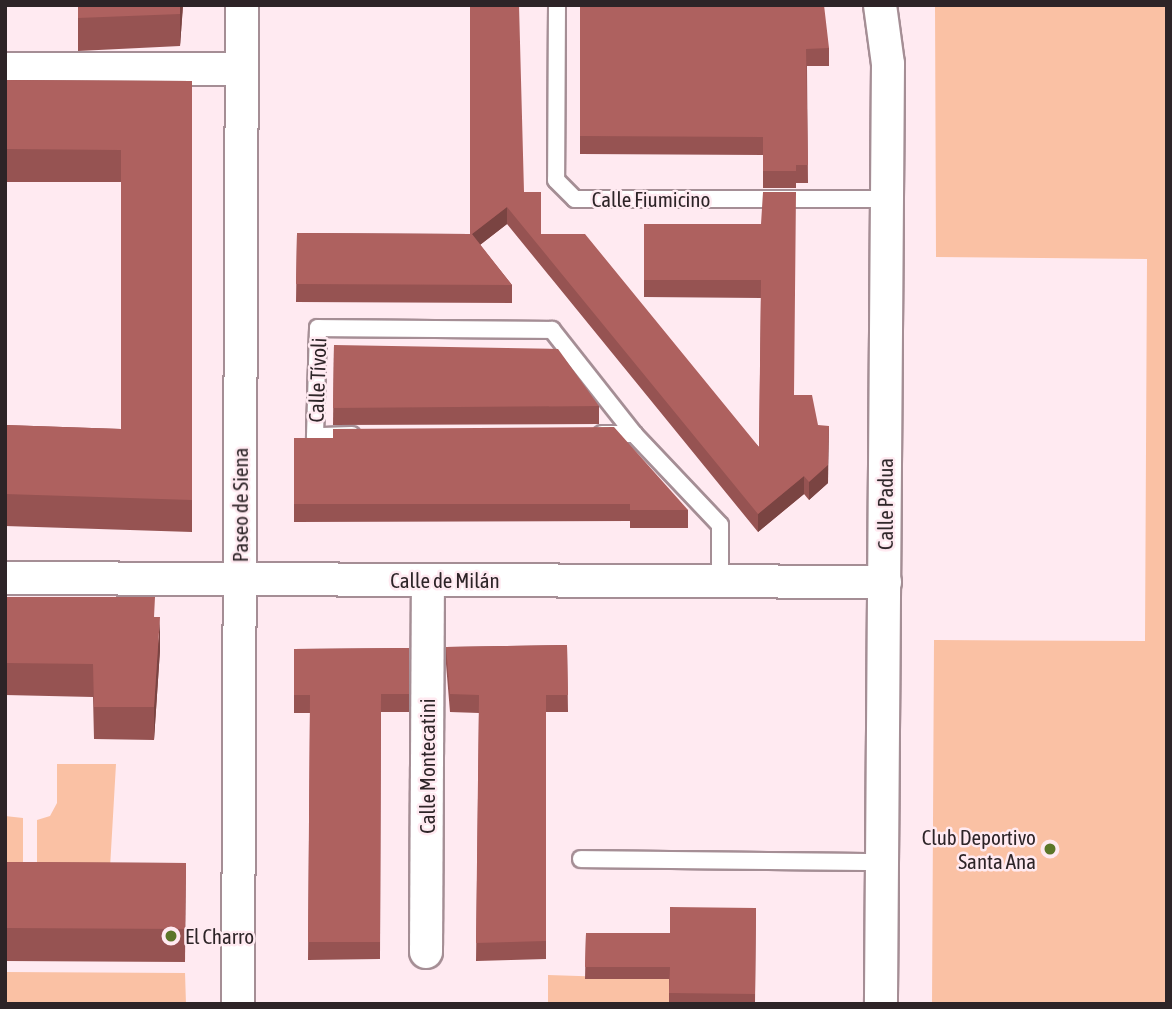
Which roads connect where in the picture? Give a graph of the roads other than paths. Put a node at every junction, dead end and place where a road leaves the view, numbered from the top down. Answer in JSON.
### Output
{"nodes":[{"id":1,"x":242,"y":5,"type":"edge"},
{"id":2,"x":556,"y":5,"type":"edge"},
{"id":3,"x":880,"y":5,"type":"edge"},
{"id":4,"x":5,"y":69,"type":"edge"},
{"id":5,"x":242,"y":69,"type":"junction"},
{"id":6,"x":887,"y":199,"type":"junction"},
{"id":7,"x":579,"y":434,"type":"edge"},
{"id":8,"x":634,"y":434,"type":"junction"},
{"id":9,"x":370,"y":435,"type":"edge"},
{"id":10,"x":5,"y":578,"type":"edge"},
{"id":11,"x":240,"y":579,"type":"junction"},
{"id":12,"x":428,"y":580,"type":"junction"},
{"id":13,"x":720,"y":581,"type":"junction"},
{"id":14,"x":884,"y":582,"type":"junction"},
{"id":15,"x":581,"y":859,"type":"dead end"},
{"id":16,"x":882,"y":862,"type":"junction"},
{"id":17,"x":426,"y":952,"type":"dead end"},
{"id":18,"x":238,"y":1004,"type":"edge"},
{"id":19,"x":881,"y":1004,"type":"edge"}],
"edges":[{"from":1,"to":5,"type":"street","name":"Paseo de Siena"},
{"from":2,"to":6,"type":"lane","name":"Calle Fiumicino"},
{"from":3,"to":6,"type":"street","name":"Calle Padua"},
{"from":4,"to":5,"type":"street"},
{"from":5,"to":11,"type":"street","name":"Paseo de Siena"},
{"from":6,"to":14,"type":"street","name":"Calle Padua"},
{"from":7,"to":8,"type":"lane"},
{"from":8,"to":9,"type":"lane","name":"Calle Tívoli"},
{"from":8,"to":13,"type":"lane","name":"Calle Tívoli"},
{"from":10,"to":11,"type":"street","name":"Calle de Milán"},
{"from":11,"to":12,"type":"street","name":"Calle de Milán"},
{"from":11,"to":18,"type":"street","name":"Paseo de Siena"},
{"from":12,"to":13,"type":"street","name":"Calle de Milán"},
{"from":12,"to":17,"type":"street","name":"Calle Montecatini"},
{"from":13,"to":14,"type":"street","name":"Calle de Milán"},
{"from":14,"to":16,"type":"street","name":"Calle Padua"},
{"from":15,"to":16,"type":"lane"},
{"from":16,"to":19,"type":"street","name":"Calle Padua"}]}
